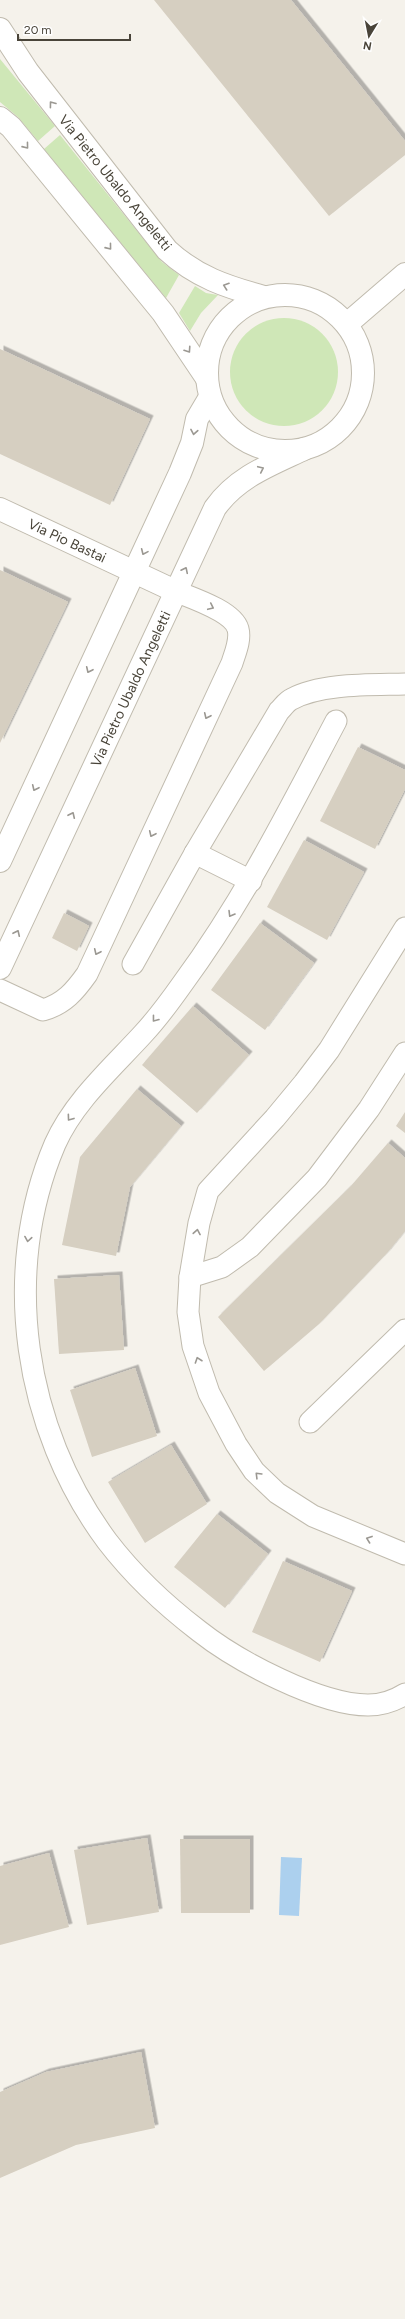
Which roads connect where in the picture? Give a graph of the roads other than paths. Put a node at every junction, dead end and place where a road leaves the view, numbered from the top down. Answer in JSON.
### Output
{"nodes":[{"id":1,"x":0,"y":29,"type":"edge"},
{"id":2,"x":0,"y":118,"type":"edge"},
{"id":3,"x":405,"y":274,"type":"edge"},
{"id":4,"x":264,"y":297,"type":"junction"},
{"id":5,"x":347,"y":324,"type":"junction"},
{"id":6,"x":208,"y":387,"type":"junction"},
{"id":7,"x":304,"y":449,"type":"junction"},
{"id":8,"x":0,"y":509,"type":"edge"},
{"id":9,"x":134,"y":573,"type":"junction"},
{"id":10,"x":175,"y":591,"type":"junction"},
{"id":11,"x":405,"y":684,"type":"edge"},
{"id":12,"x":336,"y":721,"type":"dead end"},
{"id":13,"x":195,"y":853,"type":"junction"},
{"id":14,"x":0,"y":861,"type":"edge"},
{"id":15,"x":251,"y":881,"type":"junction"},
{"id":16,"x":405,"y":928,"type":"edge"},
{"id":17,"x":133,"y":964,"type":"dead end"},
{"id":18,"x":0,"y":968,"type":"edge"},
{"id":19,"x":0,"y":990,"type":"edge"},
{"id":20,"x":405,"y":1053,"type":"edge"},
{"id":21,"x":190,"y":1278,"type":"junction"},
{"id":22,"x":405,"y":1330,"type":"edge"},
{"id":23,"x":310,"y":1422,"type":"dead end"},
{"id":24,"x":405,"y":1554,"type":"edge"},
{"id":25,"x":405,"y":1694,"type":"edge"}],
"edges":[{"from":4,"to":1,"type":"street","name":"Via Pietro Ubaldo Angeletti","one_way":true},
{"from":2,"to":6,"type":"street","one_way":true},
{"from":3,"to":5,"type":"street"},
{"from":4,"to":5,"type":"street"},
{"from":4,"to":6,"type":"street"},
{"from":5,"to":7,"type":"street"},
{"from":6,"to":7,"type":"street"},
{"from":6,"to":9,"type":"street","one_way":true},
{"from":10,"to":7,"type":"street","name":"Via Pietro Ubaldo Angeletti","one_way":true},
{"from":8,"to":9,"type":"street","name":"Via Pio Bastai"},
{"from":9,"to":10,"type":"street","name":"Via Pio Bastai"},
{"from":9,"to":14,"type":"street","one_way":true},
{"from":18,"to":10,"type":"street","name":"Via Pietro Ubaldo Angeletti","one_way":true},
{"from":10,"to":19,"type":"lane","one_way":true},
{"from":11,"to":13,"type":"lane"},
{"from":12,"to":15,"type":"lane"},
{"from":13,"to":15,"type":"lane"},
{"from":13,"to":17,"type":"lane"},
{"from":15,"to":25,"type":"lane","one_way":true},
{"from":21,"to":16,"type":"lane","one_way":true},
{"from":20,"to":21,"type":"lane"},
{"from":24,"to":21,"type":"lane","one_way":true},
{"from":22,"to":23,"type":"lane"}]}
